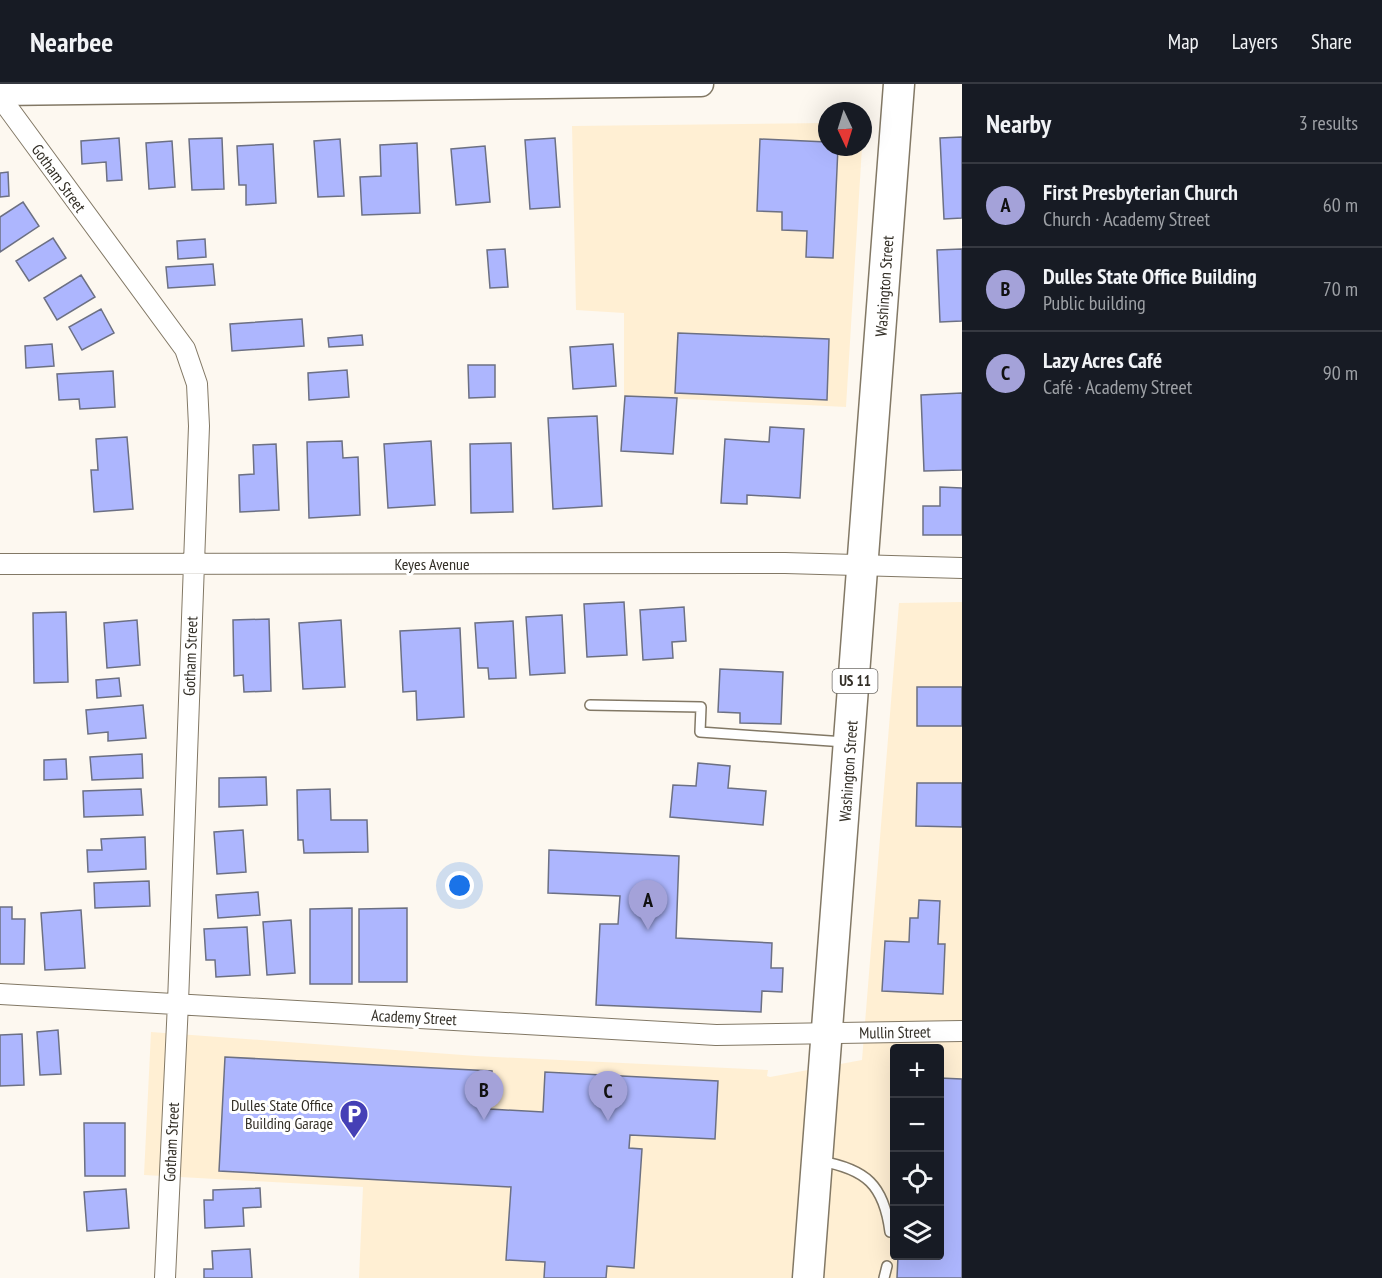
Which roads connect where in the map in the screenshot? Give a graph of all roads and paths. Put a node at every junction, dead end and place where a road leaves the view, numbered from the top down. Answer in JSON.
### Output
{"nodes":[{"id":1,"x":701,"y":84,"type":"edge"},
{"id":2,"x":899,"y":84,"type":"edge"},
{"id":3,"x":0,"y":95,"type":"edge"},
{"id":4,"x":194,"y":563,"type":"junction"},
{"id":5,"x":0,"y":564,"type":"edge"},
{"id":6,"x":864,"y":567,"type":"junction"},
{"id":7,"x":962,"y":568,"type":"edge"},
{"id":8,"x":590,"y":705,"type":"dead end"},
{"id":9,"x":850,"y":742,"type":"junction"},
{"id":10,"x":0,"y":994,"type":"edge"},
{"id":11,"x":178,"y":1003,"type":"junction"},
{"id":12,"x":962,"y":1031,"type":"edge"},
{"id":13,"x":828,"y":1033,"type":"junction"},
{"id":14,"x":818,"y":1161,"type":"junction"},
{"id":15,"x":890,"y":1232,"type":"dead end"},
{"id":16,"x":888,"y":1266,"type":"dead end"},
{"id":17,"x":165,"y":1278,"type":"edge"},
{"id":18,"x":808,"y":1278,"type":"edge"},
{"id":19,"x":884,"y":1278,"type":"edge"}],
"edges":[{"from":1,"to":3,"type":"street"},
{"from":2,"to":6,"type":"main road","name":"Washington Street","number":"US 11"},
{"from":3,"to":4,"type":"street","name":"Gotham Street"},
{"from":4,"to":5,"type":"street","name":"Keyes Avenue"},
{"from":4,"to":6,"type":"street","name":"Keyes Avenue"},
{"from":4,"to":11,"type":"street","name":"Gotham Street"},
{"from":6,"to":7,"type":"street","name":"Keyes Avenue"},
{"from":6,"to":9,"type":"main road","name":"Washington Street","number":"US 11"},
{"from":8,"to":9,"type":"lane"},
{"from":9,"to":13,"type":"main road","name":"Washington Street","number":"US 11"},
{"from":10,"to":11,"type":"street","name":"Academy Street"},
{"from":11,"to":13,"type":"street","name":"Academy Street"},
{"from":11,"to":17,"type":"street","name":"Gotham Street"},
{"from":12,"to":13,"type":"street","name":"Mullin Street"},
{"from":13,"to":14,"type":"main road","name":"Washington Street","number":"US 11"},
{"from":14,"to":15,"type":"lane"},
{"from":14,"to":18,"type":"main road","name":"Washington Street","number":"US 11"},
{"from":16,"to":19,"type":"lane"}]}
